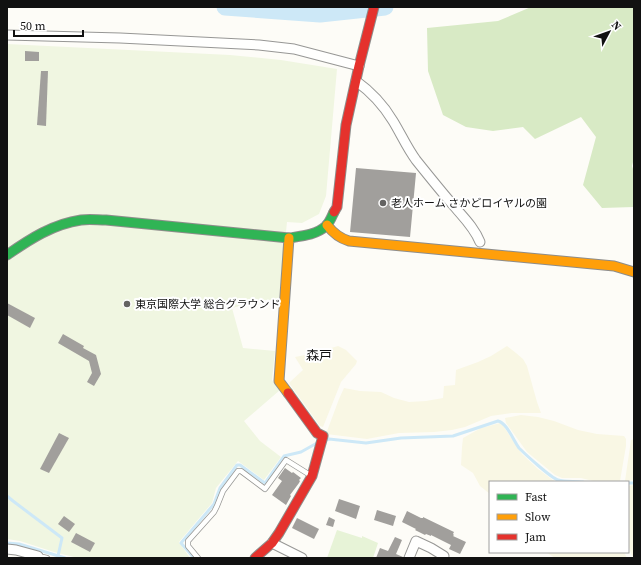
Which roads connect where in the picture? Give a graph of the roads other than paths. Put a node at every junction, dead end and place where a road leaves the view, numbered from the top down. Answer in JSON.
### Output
{"nodes":[{"id":1,"x":374,"y":7,"type":"edge"},
{"id":2,"x":7,"y":35,"type":"edge"},
{"id":3,"x":359,"y":66,"type":"junction"},
{"id":4,"x":356,"y":81,"type":"junction"},
{"id":5,"x":327,"y":225,"type":"junction"},
{"id":6,"x":289,"y":238,"type":"junction"},
{"id":7,"x":480,"y":242,"type":"dead end"},
{"id":8,"x":7,"y":255,"type":"edge"},
{"id":9,"x":634,"y":272,"type":"edge"},
{"id":10,"x":312,"y":476,"type":"junction"},
{"id":11,"x":272,"y":543,"type":"junction"},
{"id":12,"x":7,"y":549,"type":"edge"},
{"id":13,"x":444,"y":556,"type":"dead end"},
{"id":14,"x":43,"y":557,"type":"edge"},
{"id":15,"x":198,"y":558,"type":"edge"},
{"id":16,"x":255,"y":558,"type":"edge"},
{"id":17,"x":302,"y":558,"type":"edge"},
{"id":18,"x":408,"y":558,"type":"edge"}],
"edges":[{"from":1,"to":3,"type":"street"},
{"from":2,"to":3,"type":"street"},
{"from":3,"to":4,"type":"street"},
{"from":4,"to":5,"type":"street"},
{"from":4,"to":7,"type":"street"},
{"from":5,"to":6,"type":"street"},
{"from":5,"to":9,"type":"street"},
{"from":6,"to":8,"type":"street"},
{"from":6,"to":10,"type":"street"},
{"from":10,"to":11,"type":"street"},
{"from":10,"to":15,"type":"lane"},
{"from":11,"to":16,"type":"street"},
{"from":11,"to":17,"type":"street"},
{"from":12,"to":14,"type":"street"},
{"from":13,"to":18,"type":"street"}]}
